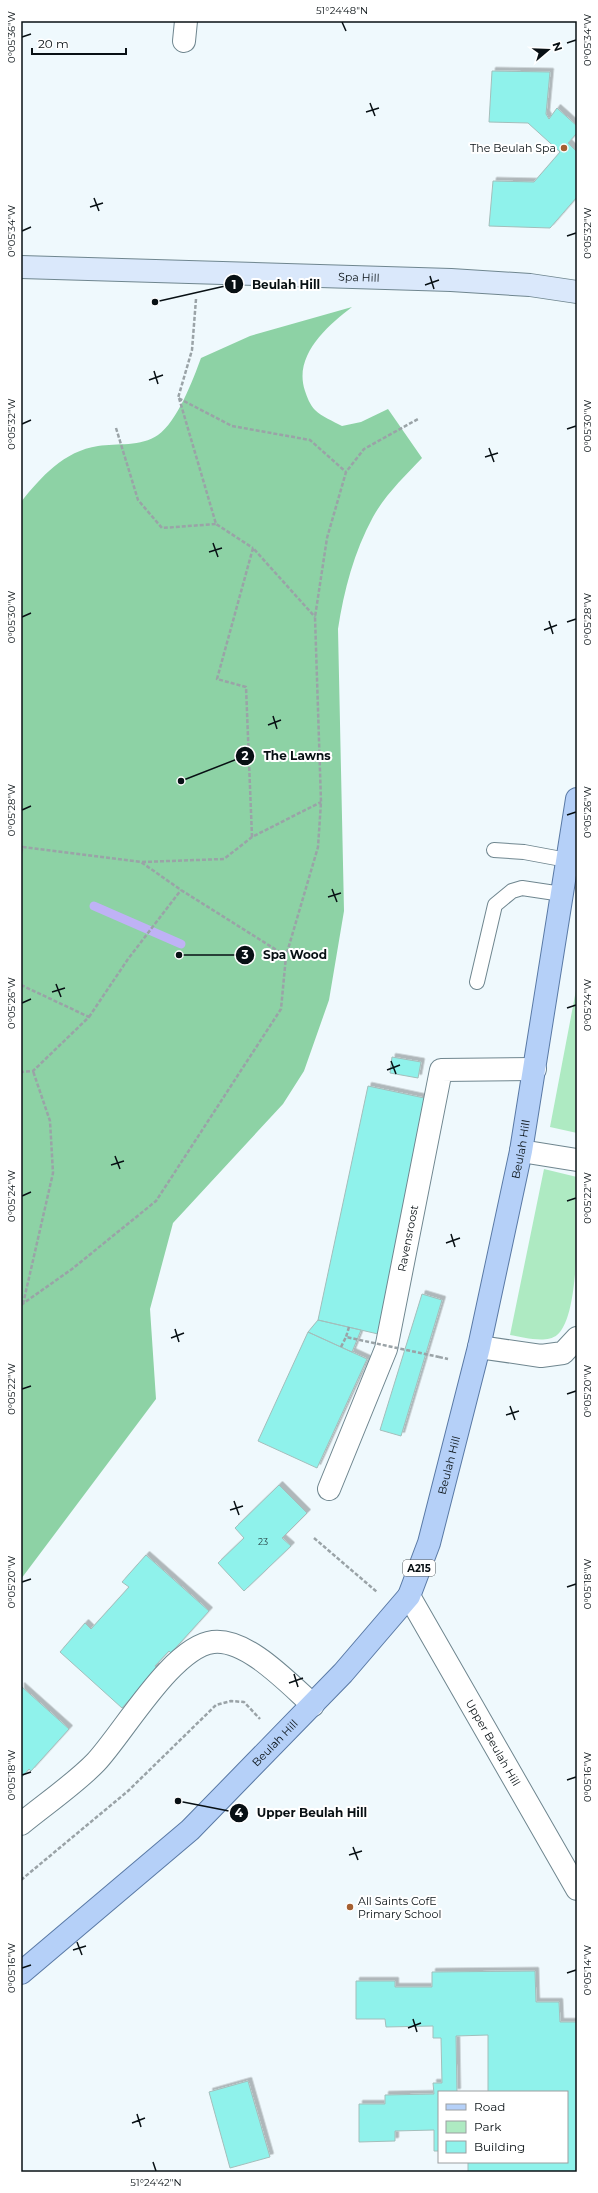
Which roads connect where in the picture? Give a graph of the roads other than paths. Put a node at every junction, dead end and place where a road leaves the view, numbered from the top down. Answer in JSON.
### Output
{"nodes":[{"id":1,"x":21,"y":267,"type":"edge"},
{"id":2,"x":577,"y":292,"type":"edge"},
{"id":3,"x":577,"y":799,"type":"edge"},
{"id":4,"x":494,"y":850,"type":"dead end"},
{"id":5,"x":567,"y":860,"type":"junction"},
{"id":6,"x":562,"y":894,"type":"junction"},
{"id":7,"x":477,"y":982,"type":"dead end"},
{"id":8,"x":535,"y":1068,"type":"junction"},
{"id":9,"x":521,"y":1151,"type":"junction"},
{"id":10,"x":577,"y":1160,"type":"edge"},
{"id":11,"x":577,"y":1338,"type":"edge"},
{"id":12,"x":479,"y":1347,"type":"junction"},
{"id":13,"x":329,"y":1489,"type":"dead end"},
{"id":14,"x":403,"y":1603,"type":"junction"},
{"id":15,"x":313,"y":1705,"type":"junction"},
{"id":16,"x":21,"y":1824,"type":"edge"},
{"id":17,"x":577,"y":1889,"type":"edge"},
{"id":18,"x":21,"y":1973,"type":"edge"}],
"edges":[{"from":1,"to":2,"type":"street","name":"Spa Hill"},
{"from":3,"to":5,"type":"main road","name":"Beulah Hill","number":"A215"},
{"from":4,"to":5,"type":"lane"},
{"from":5,"to":6,"type":"main road","name":"Beulah Hill","number":"A215"},
{"from":6,"to":7,"type":"lane"},
{"from":6,"to":8,"type":"main road","name":"Beulah Hill","number":"A215"},
{"from":8,"to":9,"type":"main road","name":"Beulah Hill","number":"A215"},
{"from":8,"to":13,"type":"street","name":"Ravensroost"},
{"from":9,"to":10,"type":"street"},
{"from":9,"to":12,"type":"main road","name":"Beulah Hill","number":"A215"},
{"from":11,"to":12,"type":"street"},
{"from":12,"to":14,"type":"main road","name":"Beulah Hill","number":"A215"},
{"from":14,"to":15,"type":"main road","name":"Beulah Hill","number":"A215"},
{"from":14,"to":17,"type":"street","name":"Upper Beulah Hill"},
{"from":15,"to":16,"type":"street"},
{"from":15,"to":18,"type":"main road","name":"Beulah Hill","number":"A215"}]}
